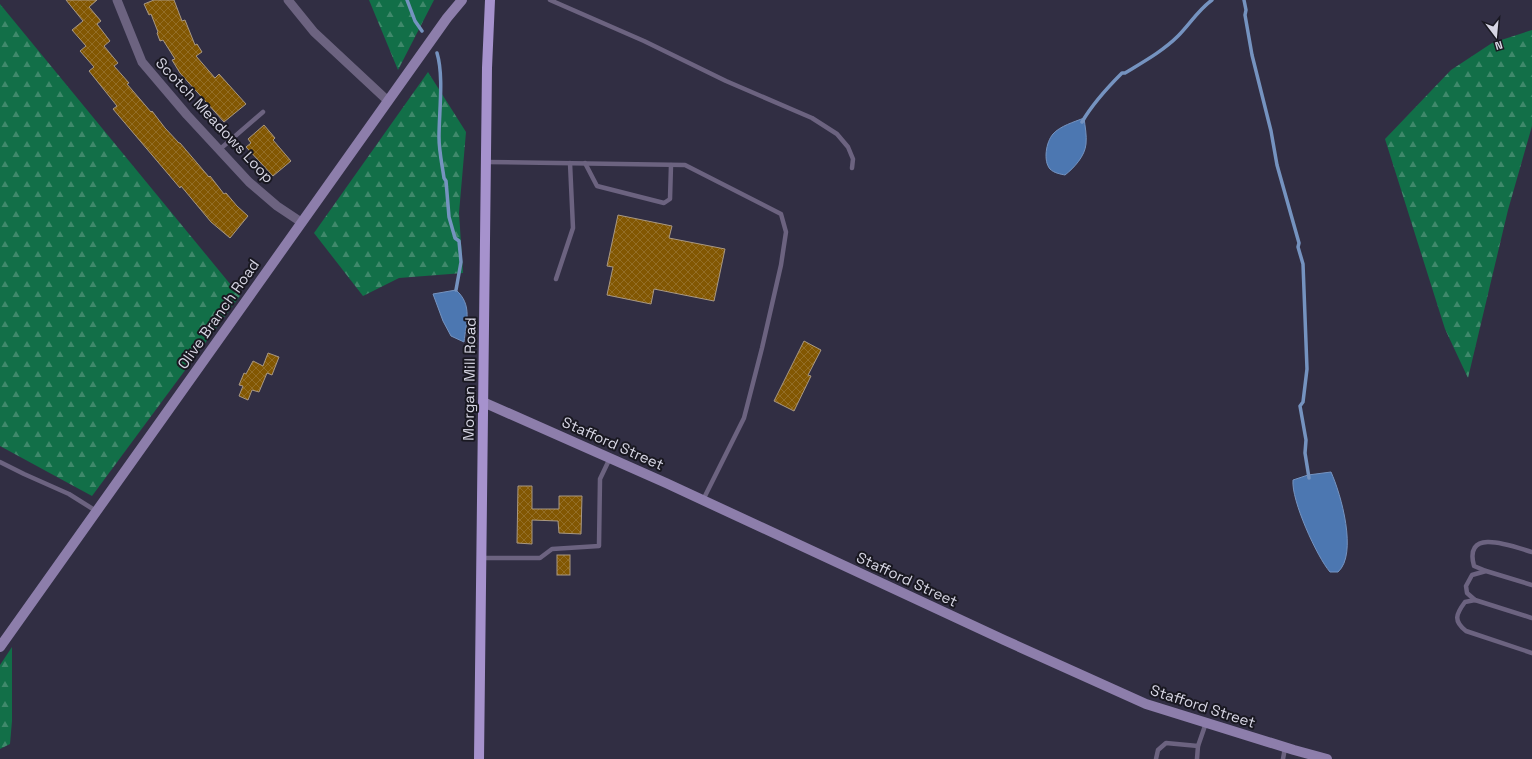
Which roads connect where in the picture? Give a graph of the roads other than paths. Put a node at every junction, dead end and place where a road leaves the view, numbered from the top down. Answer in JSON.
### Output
{"nodes":[{"id":1,"x":117,"y":0,"type":"edge"},
{"id":2,"x":288,"y":0,"type":"edge"},
{"id":3,"x":462,"y":0,"type":"edge"},
{"id":4,"x":490,"y":0,"type":"edge"},
{"id":5,"x":550,"y":0,"type":"edge"},
{"id":6,"x":388,"y":101,"type":"junction"},
{"id":7,"x":263,"y":112,"type":"dead end"},
{"id":8,"x":219,"y":150,"type":"junction"},
{"id":9,"x":486,"y":162,"type":"junction"},
{"id":10,"x":570,"y":163,"type":"junction"},
{"id":11,"x":585,"y":163,"type":"junction"},
{"id":12,"x":671,"y":165,"type":"junction"},
{"id":13,"x":852,"y":168,"type":"dead end"},
{"id":14,"x":301,"y":222,"type":"junction"},
{"id":15,"x":556,"y":279,"type":"dead end"},
{"id":16,"x":483,"y":402,"type":"junction"},
{"id":17,"x":610,"y":458,"type":"junction"},
{"id":18,"x":0,"y":462,"type":"edge"},
{"id":19,"x":703,"y":500,"type":"junction"},
{"id":20,"x":96,"y":511,"type":"junction"},
{"id":21,"x":1532,"y":552,"type":"edge"},
{"id":22,"x":482,"y":558,"type":"junction"},
{"id":23,"x":1486,"y":571,"type":"junction"},
{"id":24,"x":1532,"y":585,"type":"edge"},
{"id":25,"x":1475,"y":600,"type":"junction"},
{"id":26,"x":1532,"y":618,"type":"edge"},
{"id":27,"x":0,"y":647,"type":"edge"},
{"id":28,"x":1532,"y":653,"type":"edge"},
{"id":29,"x":1206,"y":723,"type":"junction"},
{"id":30,"x":1198,"y":746,"type":"junction"},
{"id":31,"x":1285,"y":748,"type":"junction"},
{"id":32,"x":479,"y":759,"type":"edge"},
{"id":33,"x":1156,"y":759,"type":"edge"},
{"id":34,"x":1197,"y":759,"type":"edge"},
{"id":35,"x":1283,"y":759,"type":"edge"},
{"id":36,"x":1328,"y":759,"type":"edge"}],
"edges":[{"from":1,"to":8,"type":"street","name":"Scotch Meadows Loop"},
{"from":2,"to":6,"type":"street"},
{"from":3,"to":6,"type":"street","name":"Olive Branch Road"},
{"from":4,"to":9,"type":"main road","name":"Morgan Mill Road"},
{"from":5,"to":13,"type":"lane"},
{"from":6,"to":14,"type":"street","name":"Olive Branch Road"},
{"from":7,"to":8,"type":"lane"},
{"from":8,"to":14,"type":"street","name":"Scotch Meadows Loop"},
{"from":9,"to":10,"type":"lane"},
{"from":9,"to":16,"type":"main road","name":"Morgan Mill Road"},
{"from":10,"to":11,"type":"lane"},
{"from":10,"to":15,"type":"lane"},
{"from":11,"to":12,"type":"lane"},
{"from":11,"to":12,"type":"lane"},
{"from":12,"to":19,"type":"lane"},
{"from":14,"to":20,"type":"street","name":"Olive Branch Road"},
{"from":16,"to":17,"type":"street","name":"Stafford Street"},
{"from":16,"to":22,"type":"main road","name":"Morgan Mill Road"},
{"from":17,"to":19,"type":"street","name":"Stafford Street"},
{"from":17,"to":22,"type":"lane"},
{"from":18,"to":20,"type":"lane"},
{"from":19,"to":29,"type":"street","name":"Stafford Street"},
{"from":20,"to":27,"type":"street","name":"Olive Branch Road"},
{"from":21,"to":23,"type":"lane"},
{"from":22,"to":32,"type":"main road","name":"Morgan Mill Road"},
{"from":23,"to":24,"type":"lane"},
{"from":23,"to":25,"type":"lane"},
{"from":25,"to":26,"type":"lane"},
{"from":25,"to":28,"type":"lane"},
{"from":29,"to":30,"type":"lane"},
{"from":29,"to":31,"type":"street","name":"Stafford Street"},
{"from":30,"to":33,"type":"lane"},
{"from":30,"to":34,"type":"lane"},
{"from":31,"to":35,"type":"lane"},
{"from":31,"to":36,"type":"street","name":"Stafford Street"}]}
